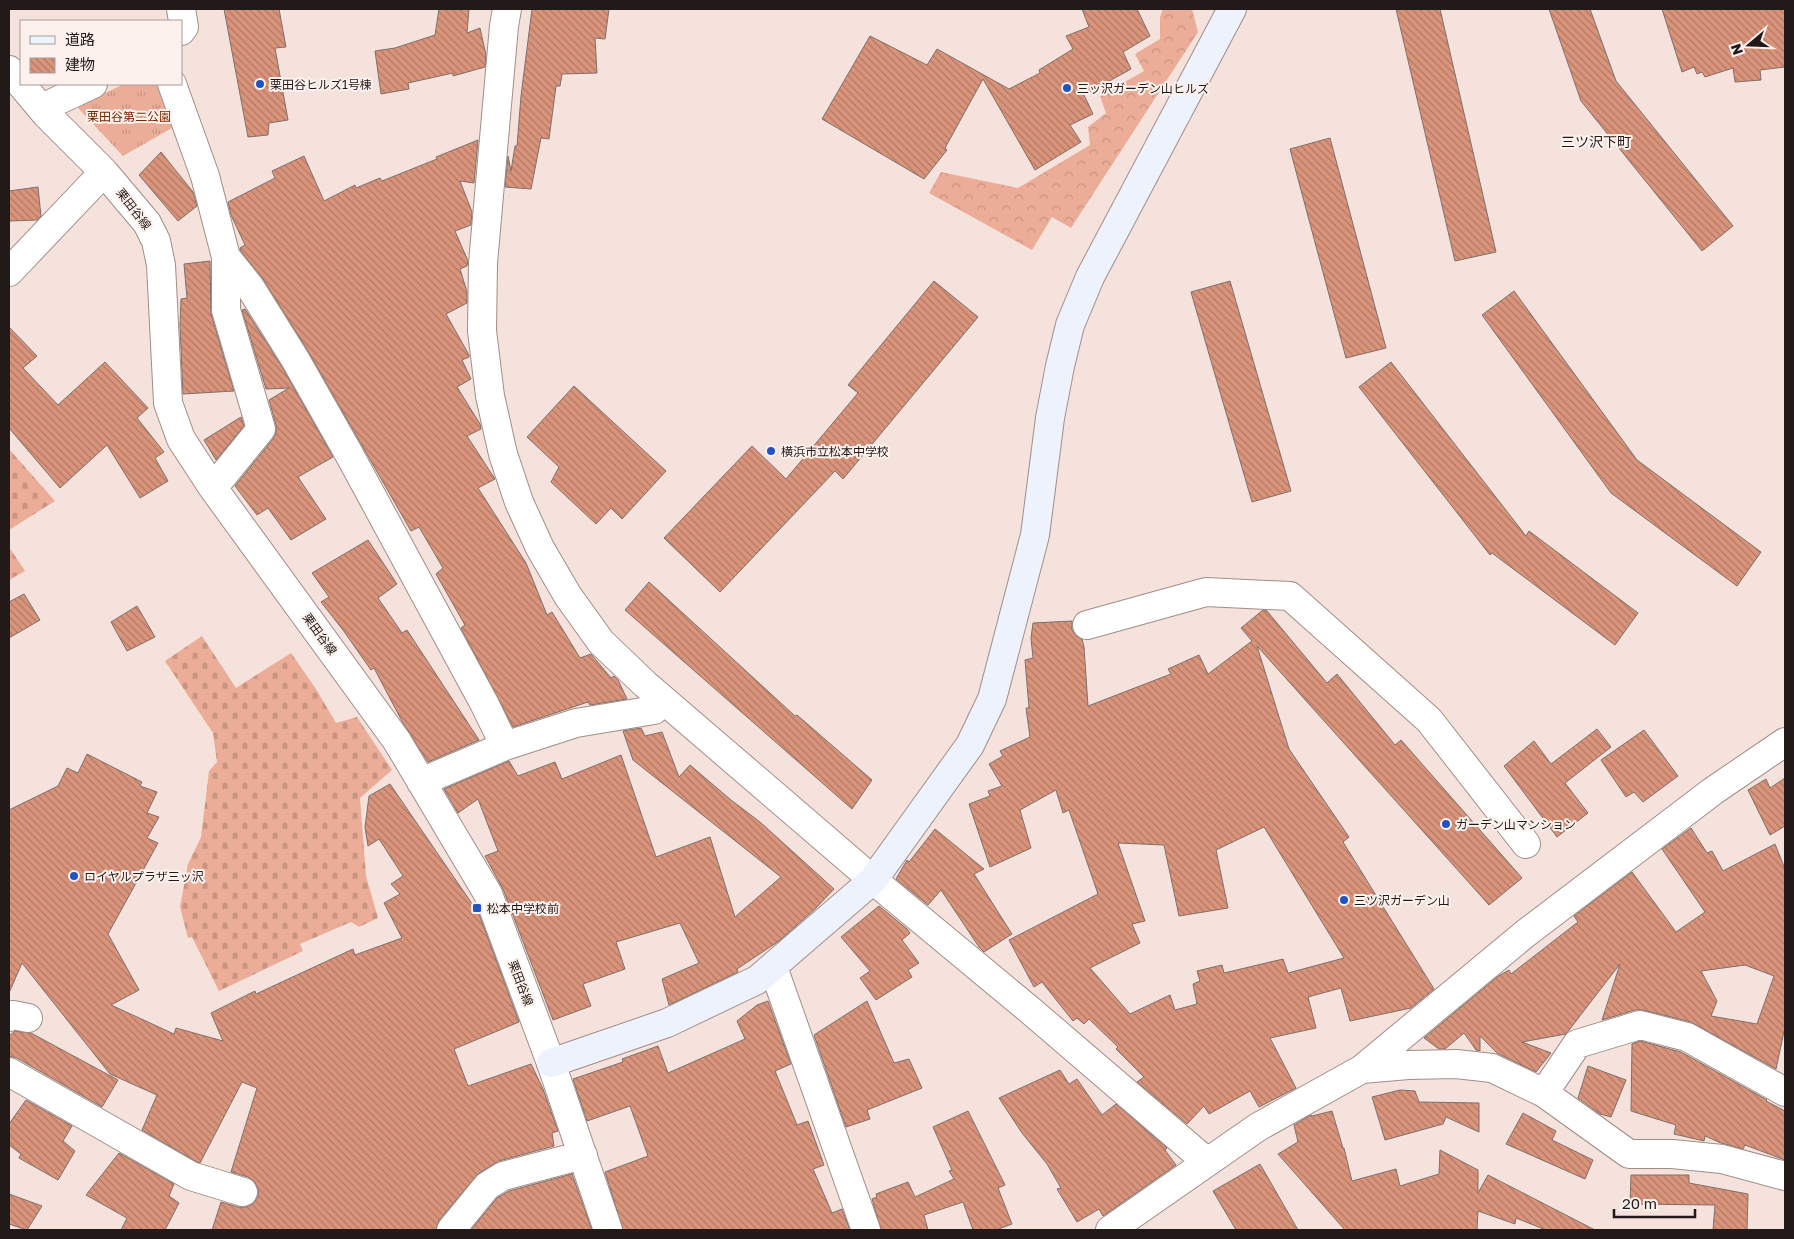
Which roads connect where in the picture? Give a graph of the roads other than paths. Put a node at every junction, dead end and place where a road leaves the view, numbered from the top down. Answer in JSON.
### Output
{"nodes":[{"id":1,"x":181,"y":9,"type":"edge"},
{"id":2,"x":507,"y":9,"type":"edge"},
{"id":3,"x":1232,"y":9,"type":"edge"},
{"id":4,"x":182,"y":30,"type":"edge"},
{"id":5,"x":9,"y":70,"type":"edge"},
{"id":6,"x":20,"y":83,"type":"edge"},
{"id":7,"x":22,"y":85,"type":"edge"},
{"id":8,"x":91,"y":85,"type":"edge"},
{"id":9,"x":172,"y":85,"type":"edge"},
{"id":10,"x":42,"y":108,"type":"junction"},
{"id":11,"x":104,"y":172,"type":"junction"},
{"id":12,"x":226,"y":257,"type":"junction"},
{"id":13,"x":9,"y":272,"type":"edge"},
{"id":14,"x":213,"y":488,"type":"junction"},
{"id":15,"x":1087,"y":625,"type":"dead end"},
{"id":16,"x":654,"y":710,"type":"dead end"},
{"id":17,"x":1785,"y":742,"type":"edge"},
{"id":18,"x":505,"y":746,"type":"junction"},
{"id":19,"x":421,"y":782,"type":"junction"},
{"id":20,"x":1526,"y":844,"type":"dead end"},
{"id":21,"x":873,"y":880,"type":"junction"},
{"id":22,"x":773,"y":967,"type":"junction"},
{"id":23,"x":551,"y":1063,"type":"junction"},
{"id":24,"x":1362,"y":1069,"type":"junction"},
{"id":25,"x":9,"y":1072,"type":"edge"},
{"id":26,"x":1785,"y":1092,"type":"edge"},
{"id":27,"x":1544,"y":1093,"type":"junction"},
{"id":28,"x":583,"y":1155,"type":"junction"},
{"id":29,"x":1207,"y":1162,"type":"junction"},
{"id":30,"x":1785,"y":1176,"type":"edge"},
{"id":31,"x":243,"y":1192,"type":"dead end"},
{"id":32,"x":451,"y":1230,"type":"edge"},
{"id":33,"x":608,"y":1230,"type":"edge"},
{"id":34,"x":866,"y":1230,"type":"edge"},
{"id":35,"x":1110,"y":1230,"type":"edge"}],
"edges":[{"from":1,"to":4,"type":"street"},
{"from":2,"to":21,"type":"street"},
{"from":3,"to":21,"type":"street"},
{"from":5,"to":6,"type":"street","name":"栗田谷線"},
{"from":7,"to":10,"type":"street","name":"栗田谷線"},
{"from":8,"to":10,"type":"street"},
{"from":9,"to":12,"type":"street"},
{"from":10,"to":11,"type":"street","name":"栗田谷線"},
{"from":11,"to":13,"type":"street"},
{"from":11,"to":14,"type":"street","name":"栗田谷線"},
{"from":12,"to":14,"type":"street"},
{"from":12,"to":18,"type":"street"},
{"from":14,"to":19,"type":"street","name":"栗田谷線"},
{"from":15,"to":20,"type":"street"},
{"from":16,"to":18,"type":"street"},
{"from":17,"to":24,"type":"street"},
{"from":18,"to":19,"type":"street"},
{"from":19,"to":23,"type":"street","name":"栗田谷線"},
{"from":21,"to":22,"type":"street"},
{"from":21,"to":29,"type":"street"},
{"from":22,"to":23,"type":"street"},
{"from":22,"to":34,"type":"street"},
{"from":23,"to":28,"type":"street","name":"栗田谷線"},
{"from":24,"to":27,"type":"street"},
{"from":24,"to":29,"type":"street"},
{"from":25,"to":31,"type":"street"},
{"from":26,"to":27,"type":"street"},
{"from":27,"to":30,"type":"street"},
{"from":28,"to":32,"type":"street"},
{"from":28,"to":33,"type":"street","name":"栗田谷線"},
{"from":29,"to":35,"type":"street"}]}
